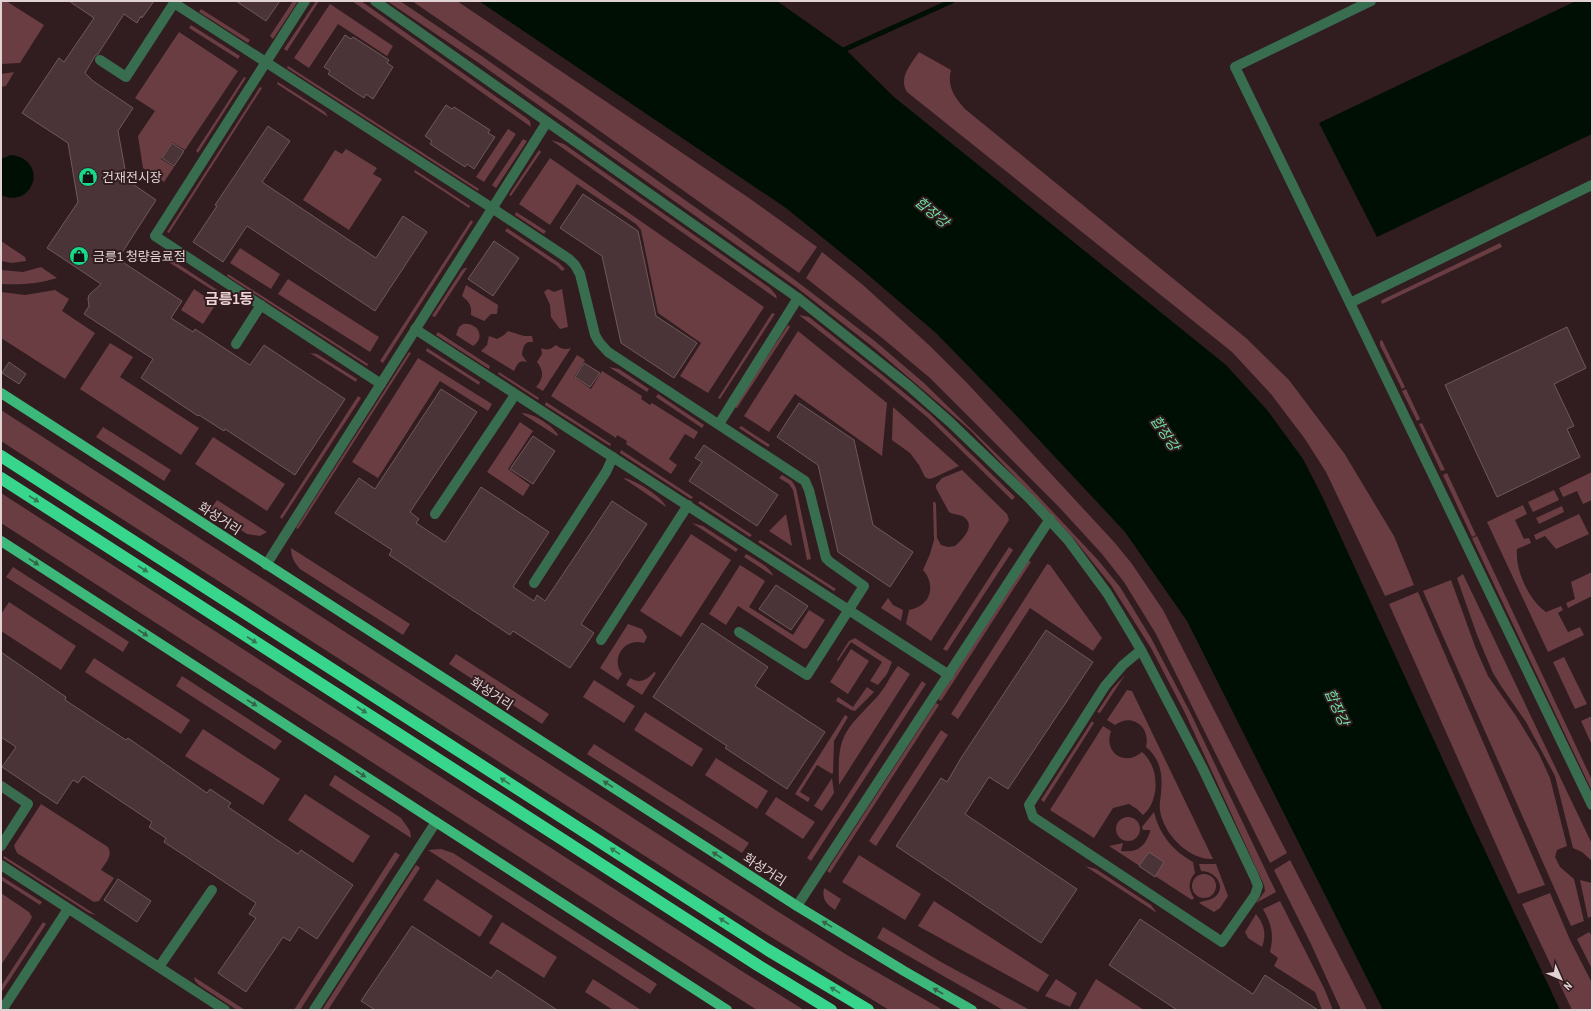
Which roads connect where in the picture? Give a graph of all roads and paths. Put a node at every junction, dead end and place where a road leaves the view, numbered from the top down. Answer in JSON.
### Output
{"nodes":[{"id":1,"x":305,"y":1,"type":"edge"},
{"id":2,"x":375,"y":1,"type":"edge"},
{"id":3,"x":1371,"y":1,"type":"edge"},
{"id":4,"x":100,"y":60,"type":"dead end"},
{"id":5,"x":266,"y":62,"type":"junction"},
{"id":6,"x":547,"y":122,"type":"junction"},
{"id":7,"x":1592,"y":185,"type":"edge"},
{"id":8,"x":492,"y":208,"type":"junction"},
{"id":9,"x":798,"y":298,"type":"junction"},
{"id":10,"x":1350,"y":303,"type":"junction"},
{"id":11,"x":261,"y":305,"type":"junction"},
{"id":12,"x":415,"y":330,"type":"junction"},
{"id":13,"x":236,"y":344,"type":"dead end"},
{"id":14,"x":381,"y":384,"type":"junction"},
{"id":15,"x":1,"y":393,"type":"edge"},
{"id":16,"x":515,"y":395,"type":"junction"},
{"id":17,"x":719,"y":424,"type":"junction"},
{"id":18,"x":1,"y":456,"type":"edge"},
{"id":19,"x":613,"y":457,"type":"junction"},
{"id":20,"x":1,"y":478,"type":"edge"},
{"id":21,"x":688,"y":506,"type":"junction"},
{"id":22,"x":435,"y":514,"type":"dead end"},
{"id":23,"x":1050,"y":519,"type":"junction"},
{"id":24,"x":1,"y":541,"type":"edge"},
{"id":25,"x":266,"y":565,"type":"junction"},
{"id":26,"x":534,"y":583,"type":"dead end"},
{"id":27,"x":849,"y":610,"type":"junction"},
{"id":28,"x":739,"y":632,"type":"dead end"},
{"id":29,"x":601,"y":640,"type":"dead end"},
{"id":30,"x":1141,"y":650,"type":"junction"},
{"id":31,"x":949,"y":676,"type":"junction"},
{"id":32,"x":1,"y":786,"type":"edge"},
{"id":33,"x":1592,"y":805,"type":"edge"},
{"id":34,"x":436,"y":822,"type":"junction"},
{"id":35,"x":1,"y":846,"type":"edge"},
{"id":36,"x":1,"y":865,"type":"edge"},
{"id":37,"x":212,"y":890,"type":"dead end"},
{"id":38,"x":796,"y":906,"type":"junction"},
{"id":39,"x":68,"y":909,"type":"junction"},
{"id":40,"x":159,"y":967,"type":"junction"},
{"id":41,"x":2,"y":1010,"type":"edge"},
{"id":42,"x":226,"y":1010,"type":"edge"},
{"id":43,"x":314,"y":1010,"type":"edge"},
{"id":44,"x":727,"y":1010,"type":"edge"},
{"id":45,"x":831,"y":1010,"type":"edge"},
{"id":46,"x":868,"y":1010,"type":"edge"},
{"id":47,"x":972,"y":1010,"type":"edge"}],
"edges":[{"from":1,"to":5,"type":"street"},
{"from":2,"to":6,"type":"street"},
{"from":3,"to":10,"type":"street"},
{"from":4,"to":5,"type":"street"},
{"from":5,"to":8,"type":"street"},
{"from":5,"to":11,"type":"street"},
{"from":6,"to":8,"type":"street"},
{"from":6,"to":9,"type":"street"},
{"from":7,"to":10,"type":"street"},
{"from":8,"to":12,"type":"street"},
{"from":8,"to":17,"type":"street"},
{"from":9,"to":17,"type":"street"},
{"from":9,"to":23,"type":"street"},
{"from":10,"to":33,"type":"street"},
{"from":11,"to":13,"type":"street"},
{"from":11,"to":14,"type":"street"},
{"from":12,"to":14,"type":"street"},
{"from":12,"to":16,"type":"street"},
{"from":14,"to":25,"type":"street"},
{"from":15,"to":25,"type":"main road","name":"화성거리"},
{"from":16,"to":19,"type":"street"},
{"from":16,"to":22,"type":"street"},
{"from":17,"to":27,"type":"street"},
{"from":46,"to":18,"type":"highway","one_way":true},
{"from":19,"to":21,"type":"street"},
{"from":19,"to":26,"type":"street"},
{"from":20,"to":45,"type":"highway","one_way":true},
{"from":21,"to":27,"type":"street"},
{"from":21,"to":29,"type":"street"},
{"from":23,"to":30,"type":"street"},
{"from":23,"to":31,"type":"street"},
{"from":24,"to":34,"type":"main road","one_way":true},
{"from":38,"to":25,"type":"main road","name":"화성거리","one_way":true},
{"from":27,"to":28,"type":"street"},
{"from":27,"to":31,"type":"street"},
{"from":30,"to":30,"type":"street"},
{"from":31,"to":38,"type":"street"},
{"from":32,"to":35,"type":"street"},
{"from":34,"to":43,"type":"street"},
{"from":34,"to":44,"type":"main road"},
{"from":36,"to":39,"type":"street"},
{"from":37,"to":40,"type":"street"},
{"from":47,"to":38,"type":"main road","name":"화성거리","one_way":true},
{"from":39,"to":40,"type":"street"},
{"from":39,"to":41,"type":"street"},
{"from":40,"to":42,"type":"street"}]}
